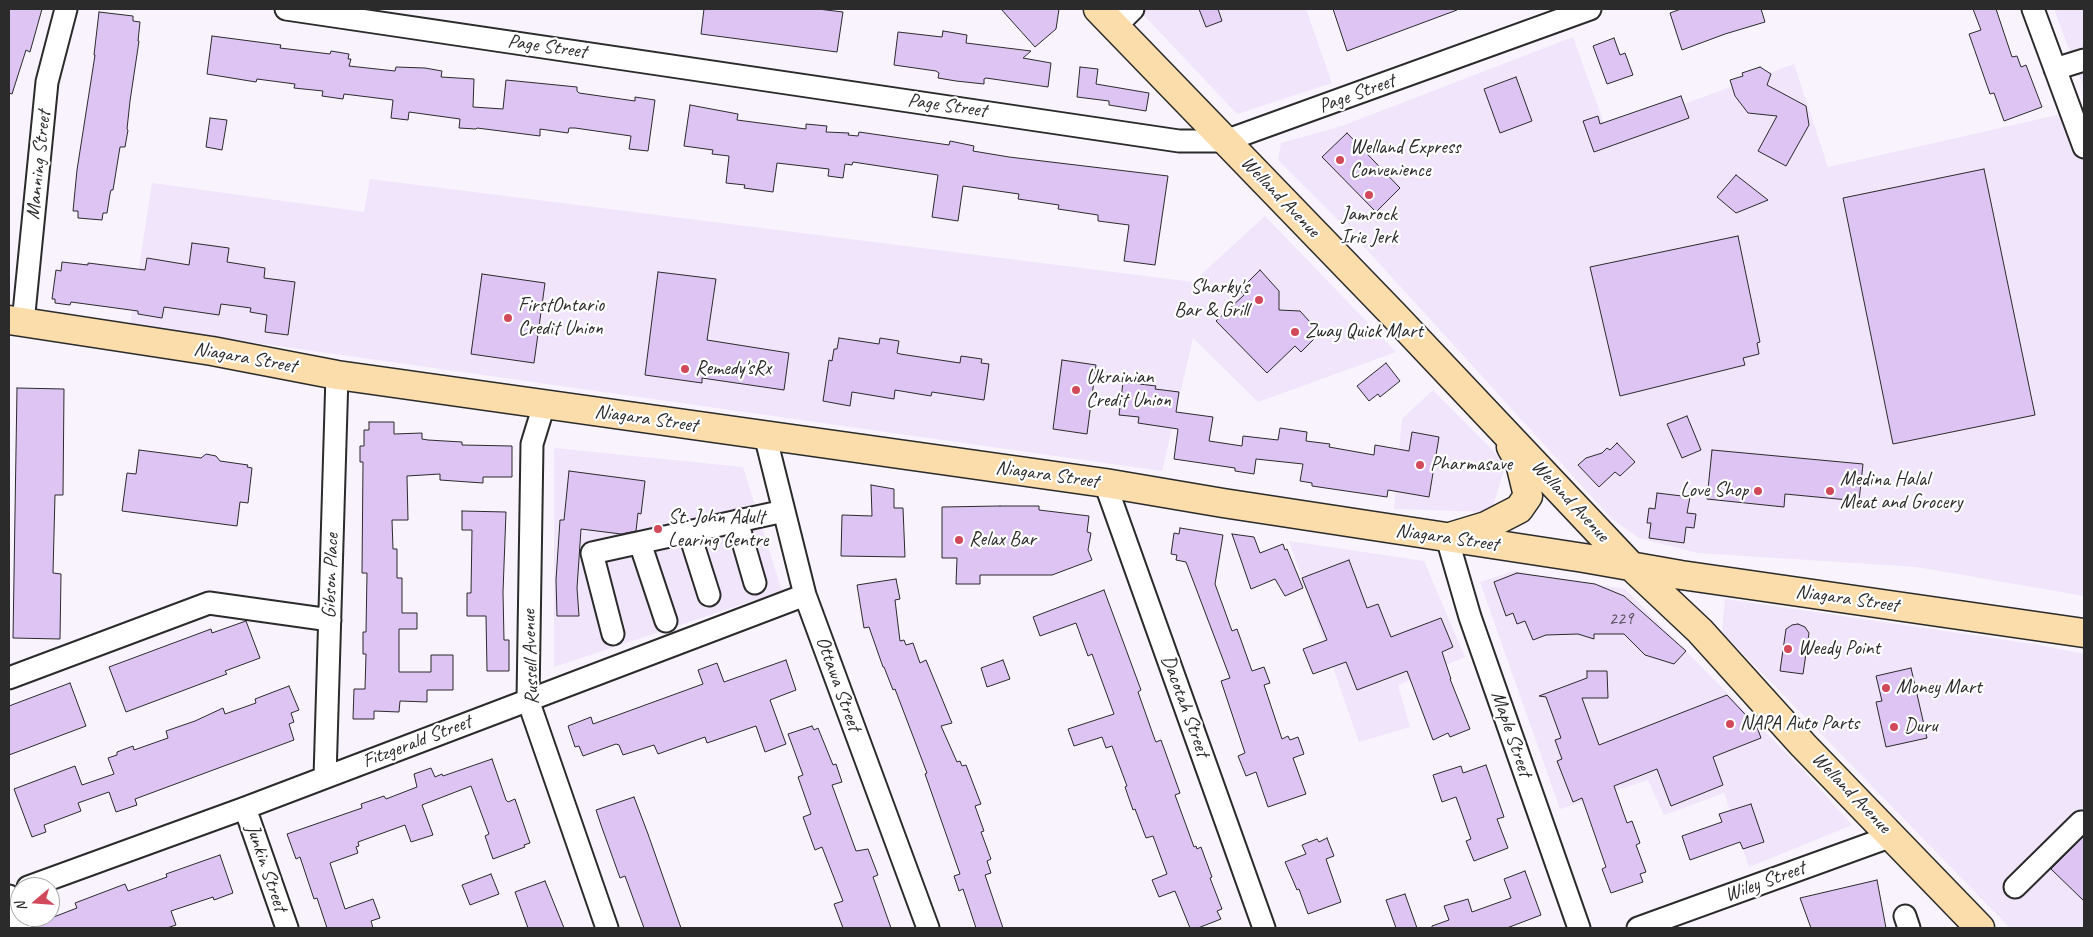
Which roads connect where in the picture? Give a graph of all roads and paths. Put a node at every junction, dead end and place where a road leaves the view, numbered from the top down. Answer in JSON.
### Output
{"nodes":[{"id":1,"x":66,"y":9,"type":"edge"},
{"id":2,"x":286,"y":9,"type":"edge"},
{"id":3,"x":1590,"y":9,"type":"edge"},
{"id":4,"x":2033,"y":9,"type":"edge"},
{"id":5,"x":1115,"y":15,"type":"edge"},
{"id":6,"x":2084,"y":60,"type":"edge"},
{"id":7,"x":2055,"y":69,"type":"junction"},
{"id":8,"x":1225,"y":141,"type":"junction"},
{"id":9,"x":2084,"y":147,"type":"edge"},
{"id":10,"x":16,"y":321,"type":"edge"},
{"id":11,"x":337,"y":375,"type":"junction"},
{"id":12,"x":544,"y":405,"type":"junction"},
{"id":13,"x":1498,"y":424,"type":"junction"},
{"id":14,"x":764,"y":435,"type":"junction"},
{"id":15,"x":1105,"y":483,"type":"junction"},
{"id":16,"x":784,"y":511,"type":"junction"},
{"id":17,"x":737,"y":521,"type":"junction"},
{"id":18,"x":689,"y":532,"type":"junction"},
{"id":19,"x":1446,"y":538,"type":"junction"},
{"id":20,"x":640,"y":543,"type":"junction"},
{"id":21,"x":1632,"y":567,"type":"junction"},
{"id":22,"x":754,"y":583,"type":"dead end"},
{"id":23,"x":708,"y":595,"type":"dead end"},
{"id":24,"x":805,"y":595,"type":"junction"},
{"id":25,"x":330,"y":620,"type":"junction"},
{"id":26,"x":666,"y":621,"type":"dead end"},
{"id":27,"x":2084,"y":633,"type":"edge"},
{"id":28,"x":613,"y":634,"type":"dead end"},
{"id":29,"x":9,"y":678,"type":"edge"},
{"id":30,"x":528,"y":700,"type":"junction"},
{"id":31,"x":325,"y":777,"type":"junction"},
{"id":32,"x":245,"y":808,"type":"junction"},
{"id":33,"x":2084,"y":822,"type":"edge"},
{"id":34,"x":1892,"y":836,"type":"junction"},
{"id":35,"x":55,"y":877,"type":"edge"},
{"id":36,"x":2015,"y":887,"type":"dead end"},
{"id":37,"x":9,"y":895,"type":"edge"},
{"id":38,"x":21,"y":928,"type":"edge"},
{"id":39,"x":287,"y":928,"type":"edge"},
{"id":40,"x":606,"y":928,"type":"edge"},
{"id":41,"x":928,"y":928,"type":"edge"},
{"id":42,"x":1264,"y":928,"type":"edge"},
{"id":43,"x":1579,"y":928,"type":"edge"},
{"id":44,"x":1638,"y":928,"type":"edge"},
{"id":45,"x":1980,"y":928,"type":"edge"}],
"edges":[{"from":1,"to":10,"type":"street","name":"Manning Street"},
{"from":2,"to":8,"type":"street","name":"Page Street"},
{"from":3,"to":8,"type":"street","name":"Page Street"},
{"from":4,"to":7,"type":"street"},
{"from":5,"to":8,"type":"main road","name":"Welland Avenue"},
{"from":6,"to":7,"type":"street"},
{"from":7,"to":9,"type":"street"},
{"from":8,"to":13,"type":"main road","name":"Welland Avenue"},
{"from":10,"to":11,"type":"main road","name":"Niagara Street"},
{"from":11,"to":12,"type":"main road","name":"Niagara Street"},
{"from":11,"to":25,"type":"street","name":"Gibson Place"},
{"from":12,"to":14,"type":"main road","name":"Niagara Street"},
{"from":12,"to":30,"type":"street","name":"Russell Avenue"},
{"from":13,"to":19,"type":"main road"},
{"from":13,"to":21,"type":"main road","name":"Welland Avenue"},
{"from":14,"to":15,"type":"main road","name":"Niagara Street"},
{"from":14,"to":16,"type":"street","name":"Ottawa Street"},
{"from":15,"to":19,"type":"main road","name":"Niagara Street"},
{"from":15,"to":42,"type":"street","name":"Dacotah Street"},
{"from":16,"to":17,"type":"street"},
{"from":16,"to":24,"type":"street","name":"Ottawa Street"},
{"from":17,"to":18,"type":"street"},
{"from":17,"to":22,"type":"street"},
{"from":18,"to":20,"type":"street"},
{"from":18,"to":23,"type":"street"},
{"from":19,"to":21,"type":"main road","name":"Niagara Street"},
{"from":19,"to":43,"type":"street","name":"Maple Street"},
{"from":20,"to":26,"type":"street"},
{"from":20,"to":28,"type":"street"},
{"from":21,"to":27,"type":"main road","name":"Niagara Street"},
{"from":21,"to":34,"type":"main road","name":"Welland Avenue"},
{"from":24,"to":30,"type":"street","name":"Fitzgerald Street"},
{"from":24,"to":41,"type":"street","name":"Ottawa Street"},
{"from":25,"to":29,"type":"street"},
{"from":25,"to":31,"type":"street","name":"Gibson Place"},
{"from":30,"to":31,"type":"street","name":"Fitzgerald Street"},
{"from":30,"to":40,"type":"street","name":"Russell Avenue"},
{"from":31,"to":32,"type":"street","name":"Fitzgerald Street"},
{"from":32,"to":35,"type":"street","name":"Fitzgerald Street"},
{"from":32,"to":39,"type":"street","name":"Junkin Street"},
{"from":33,"to":36,"type":"street"},
{"from":34,"to":44,"type":"street","name":"Wiley Street"},
{"from":34,"to":45,"type":"main road","name":"Welland Avenue"},
{"from":37,"to":38,"type":"street"}]}
